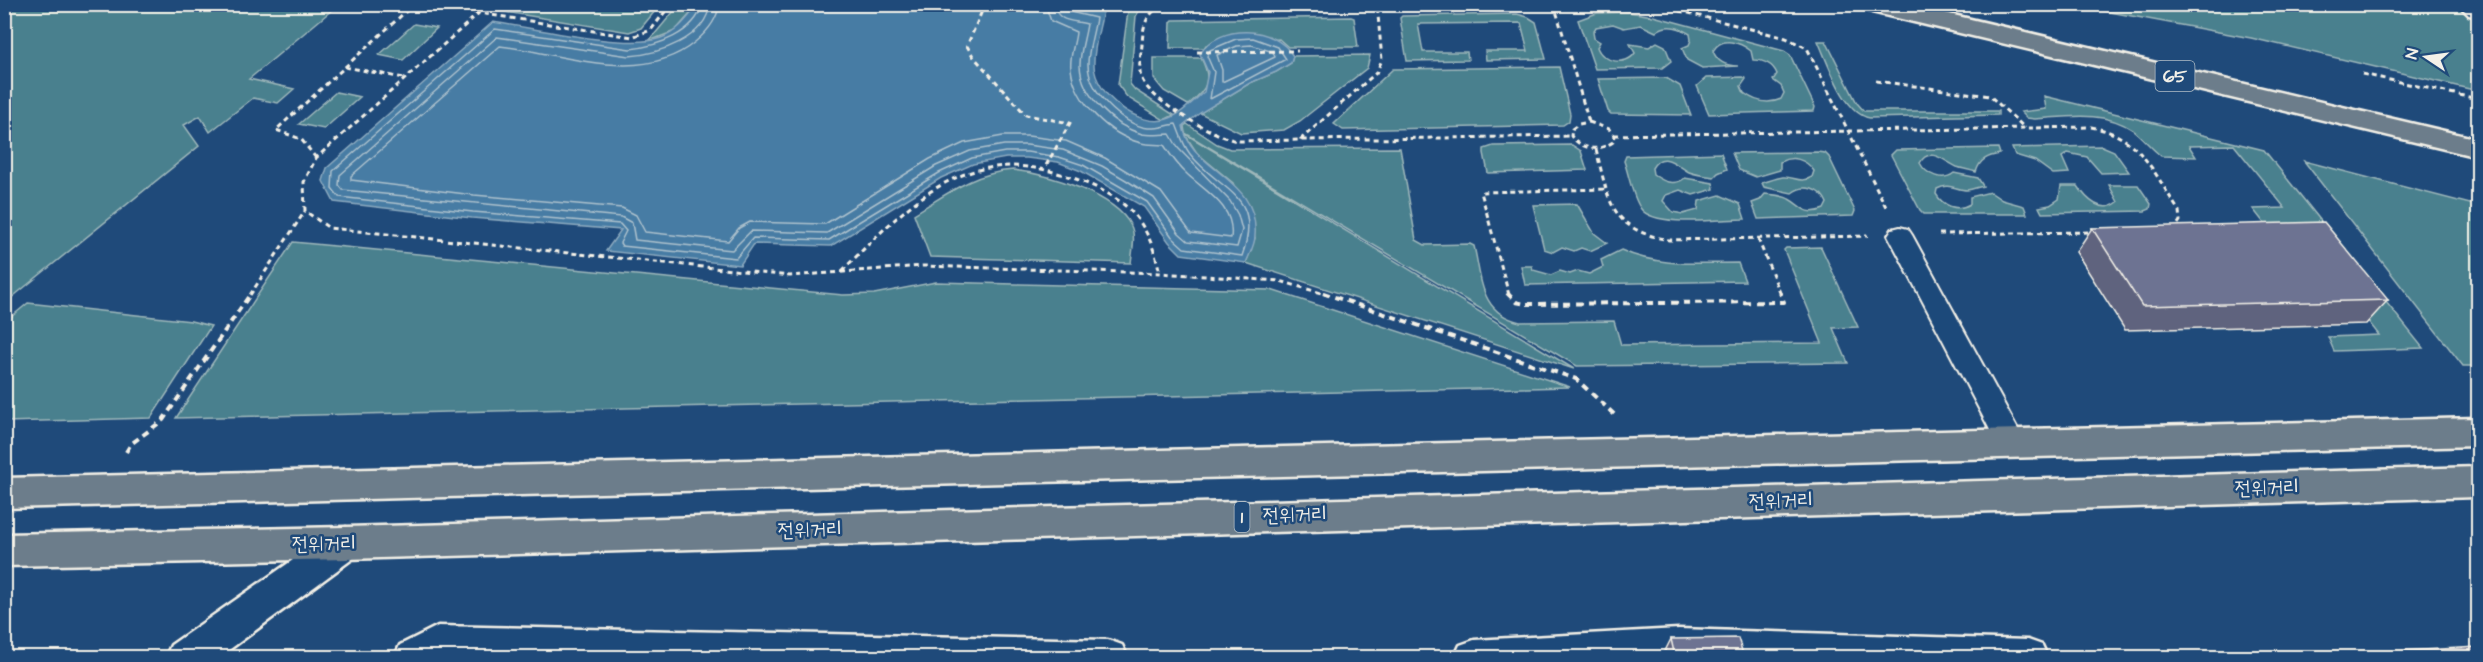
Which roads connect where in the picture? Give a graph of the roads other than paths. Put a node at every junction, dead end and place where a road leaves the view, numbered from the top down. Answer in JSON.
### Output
{"nodes":[{"id":1,"x":1872,"y":4,"type":"edge"},
{"id":2,"x":2471,"y":4,"type":"edge"},
{"id":3,"x":2478,"y":9,"type":"edge"},
{"id":4,"x":2478,"y":148,"type":"edge"},
{"id":5,"x":1900,"y":235,"type":"road end"},
{"id":6,"x":2478,"y":432,"type":"edge"},
{"id":7,"x":2011,"y":443,"type":"junction"},
{"id":8,"x":2478,"y":482,"type":"edge"},
{"id":9,"x":4,"y":493,"type":"edge"},
{"id":10,"x":346,"y":543,"type":"junction"},
{"id":11,"x":4,"y":550,"type":"edge"},
{"id":12,"x":901,"y":655,"type":"edge"},
{"id":13,"x":185,"y":657,"type":"edge"},
{"id":14,"x":414,"y":657,"type":"edge"},
{"id":15,"x":1108,"y":657,"type":"edge"},
{"id":16,"x":1474,"y":657,"type":"edge"},
{"id":17,"x":2028,"y":657,"type":"edge"}],
"edges":[{"from":1,"to":4,"type":"main road","number":"65"},
{"from":2,"to":3,"type":"street"},
{"from":5,"to":7,"type":"lane"},
{"from":6,"to":7,"type":"main road"},
{"from":7,"to":9,"type":"main road"},
{"from":8,"to":10,"type":"main road","name":"전위거리","number":"1"},
{"from":10,"to":11,"type":"main road","name":"전위거리","number":"1"},
{"from":10,"to":13,"type":"street"},
{"from":12,"to":14,"type":"street"},
{"from":12,"to":15,"type":"street"},
{"from":16,"to":17,"type":"street"}]}
